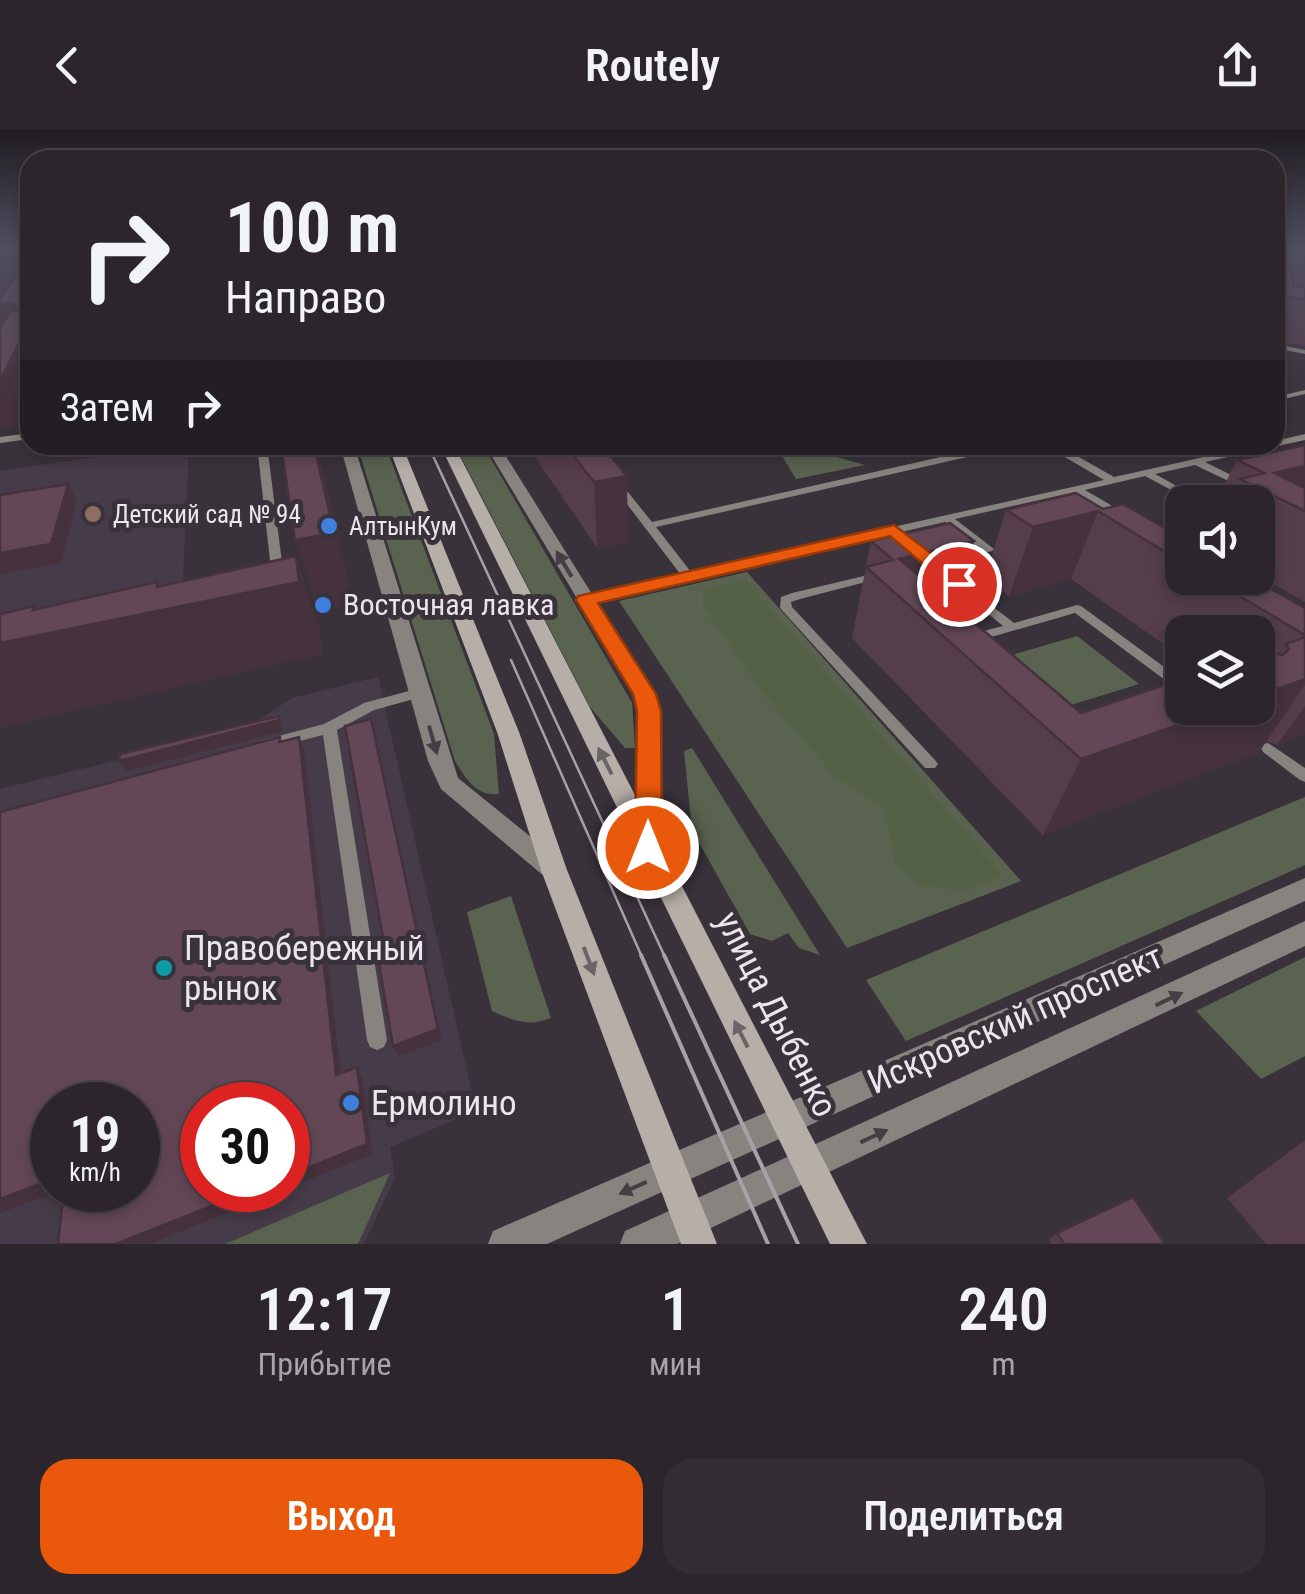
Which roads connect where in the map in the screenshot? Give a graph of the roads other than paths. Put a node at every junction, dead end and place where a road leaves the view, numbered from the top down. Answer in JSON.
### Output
{"nodes":[{"id":1,"x":263,"y":455,"type":"edge"},
{"id":2,"x":350,"y":455,"type":"edge"},
{"id":3,"x":398,"y":455,"type":"edge"},
{"id":4,"x":452,"y":455,"type":"edge"},
{"id":5,"x":498,"y":455,"type":"edge"},
{"id":6,"x":963,"y":455,"type":"edge"},
{"id":7,"x":1070,"y":455,"type":"edge"},
{"id":8,"x":1221,"y":455,"type":"edge"},
{"id":9,"x":1196,"y":462,"type":"junction"},
{"id":10,"x":608,"y":473,"type":"edge"},
{"id":11,"x":1146,"y":473,"type":"junction"},
{"id":12,"x":1113,"y":480,"type":"junction"},
{"id":13,"x":1168,"y":485,"type":"edge"},
{"id":14,"x":1244,"y":485,"type":"edge"},
{"id":15,"x":1077,"y":489,"type":"junction"},
{"id":16,"x":947,"y":518,"type":"junction"},
{"id":17,"x":1136,"y":524,"type":"edge"},
{"id":18,"x":651,"y":525,"type":"junction"},
{"id":19,"x":894,"y":530,"type":"junction"},
{"id":20,"x":907,"y":541,"type":"edge"},
{"id":21,"x":898,"y":570,"type":"edge"},
{"id":22,"x":689,"y":576,"type":"junction"},
{"id":23,"x":280,"y":598,"type":"edge"},
{"id":24,"x":586,"y":600,"type":"junction"},
{"id":25,"x":1012,"y":627,"type":"junction"},
{"id":26,"x":969,"y":656,"type":"edge"},
{"id":27,"x":1165,"y":673,"type":"edge"},
{"id":28,"x":420,"y":693,"type":"junction"},
{"id":29,"x":330,"y":728,"type":"junction"},
{"id":30,"x":257,"y":747,"type":"edge"},
{"id":31,"x":1268,"y":748,"type":"dead end"},
{"id":32,"x":930,"y":764,"type":"dead end"},
{"id":33,"x":1305,"y":776,"type":"edge"},
{"id":34,"x":648,"y":848,"type":"junction"},
{"id":35,"x":554,"y":870,"type":"junction"},
{"id":36,"x":1305,"y":889,"type":"edge"},
{"id":37,"x":1305,"y":934,"type":"edge"},
{"id":38,"x":377,"y":1040,"type":"dead end"},
{"id":39,"x":786,"y":1121,"type":"junction"},
{"id":40,"x":809,"y":1166,"type":"junction"},
{"id":41,"x":672,"y":1171,"type":"junction"},
{"id":42,"x":695,"y":1232,"type":"edge"},
{"id":43,"x":506,"y":1244,"type":"edge"},
{"id":44,"x":638,"y":1244,"type":"edge"},
{"id":45,"x":849,"y":1244,"type":"edge"}],
"edges":[{"from":1,"to":23,"type":"lane"},
{"from":2,"to":28,"type":"street"},
{"from":3,"to":35,"type":"main road"},
{"from":34,"to":4,"type":"main road","name":"улица Дыбенко","one_way":true},
{"from":24,"to":5,"type":"street","one_way":true},
{"from":6,"to":18,"type":"lane"},
{"from":7,"to":12,"type":"lane"},
{"from":8,"to":9,"type":"lane"},
{"from":9,"to":11,"type":"lane"},
{"from":9,"to":14,"type":"lane"},
{"from":10,"to":18,"type":"lane"},
{"from":11,"to":12,"type":"lane"},
{"from":11,"to":13,"type":"lane"},
{"from":12,"to":15,"type":"lane"},
{"from":15,"to":16,"type":"lane"},
{"from":15,"to":17,"type":"lane"},
{"from":16,"to":19,"type":"lane"},
{"from":16,"to":25,"type":"lane"},
{"from":18,"to":22,"type":"lane"},
{"from":19,"to":20,"type":"lane"},
{"from":19,"to":22,"type":"lane"},
{"from":21,"to":32,"type":"lane"},
{"from":22,"to":24,"type":"lane"},
{"from":24,"to":34,"type":"street"},
{"from":25,"to":26,"type":"lane"},
{"from":25,"to":27,"type":"lane"},
{"from":28,"to":29,"type":"lane"},
{"from":28,"to":35,"type":"street","one_way":true},
{"from":29,"to":30,"type":"lane"},
{"from":29,"to":38,"type":"lane"},
{"from":31,"to":33,"type":"lane"},
{"from":39,"to":34,"type":"main road","name":"улица Дыбенко","one_way":true},
{"from":35,"to":41,"type":"main road","one_way":true},
{"from":36,"to":39,"type":"street","name":"Искровский проспект"},
{"from":40,"to":37,"type":"street","name":"Искровский проспект","one_way":true},
{"from":39,"to":40,"type":"main road","name":"улица Дыбенко"},
{"from":39,"to":41,"type":"street","name":"Искровский проспект"},
{"from":40,"to":42,"type":"street","name":"Искровский проспект"},
{"from":40,"to":45,"type":"main road","name":"улица Дыбенко"},
{"from":41,"to":42,"type":"main road"},
{"from":41,"to":43,"type":"street","name":"Искровский проспект","one_way":true},
{"from":42,"to":44,"type":"street","name":"Искровский проспект"}]}
